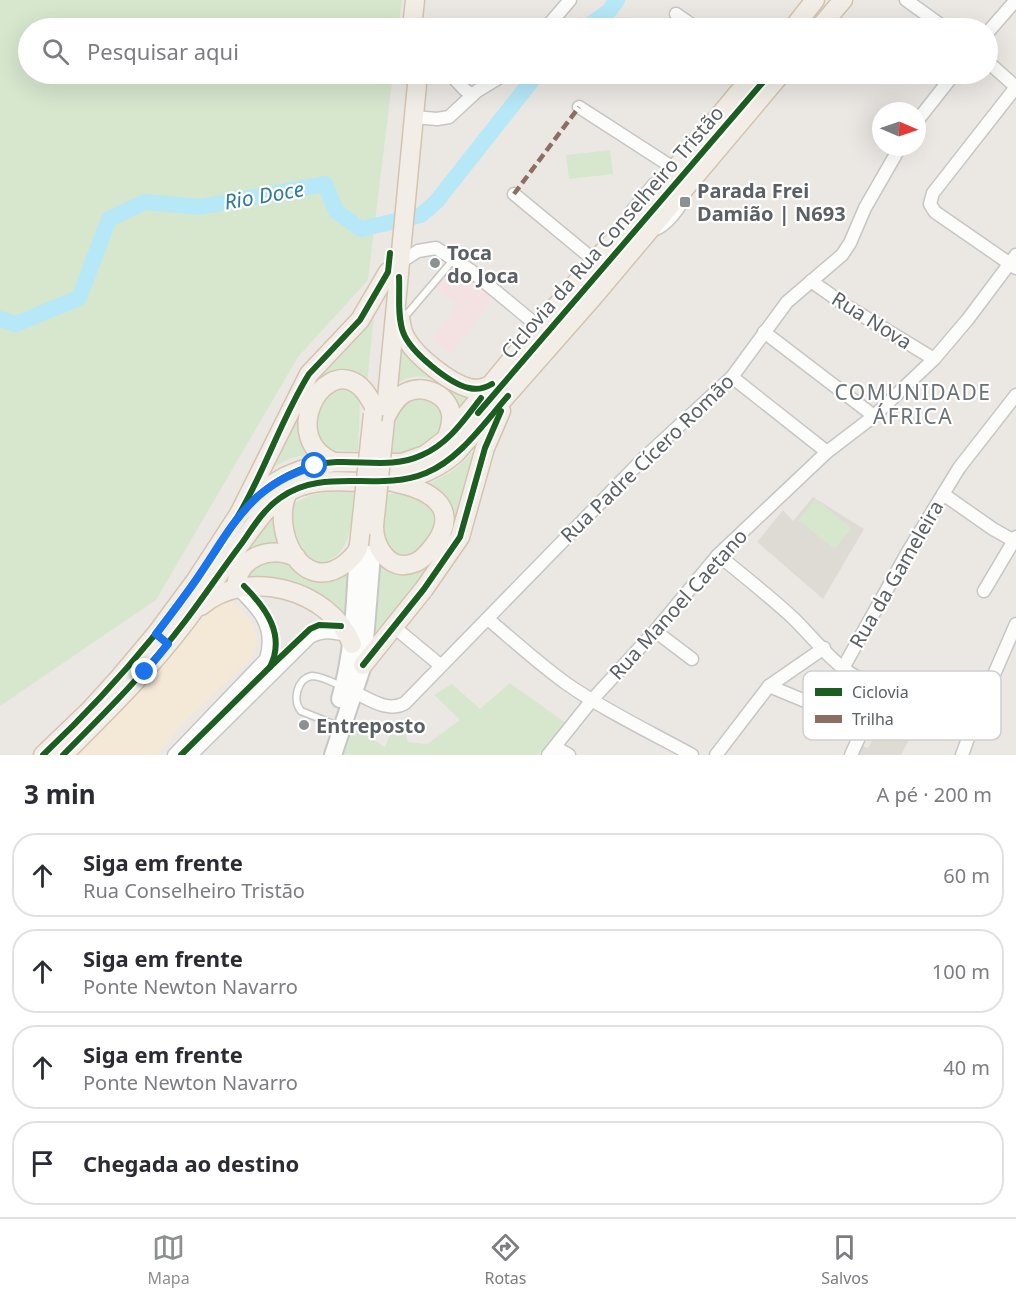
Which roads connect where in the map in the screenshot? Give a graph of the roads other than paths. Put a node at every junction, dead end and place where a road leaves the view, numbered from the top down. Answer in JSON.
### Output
{"nodes":[{"id":1,"x":415,"y":0,"type":"edge"},
{"id":2,"x":425,"y":0,"type":"edge"},
{"id":3,"x":570,"y":0,"type":"edge"},
{"id":4,"x":815,"y":0,"type":"edge"},
{"id":5,"x":843,"y":0,"type":"edge"},
{"id":6,"x":906,"y":0,"type":"edge"},
{"id":7,"x":1016,"y":0,"type":"edge"},
{"id":8,"x":676,"y":14,"type":"dead end"},
{"id":9,"x":413,"y":18,"type":"edge"},
{"id":10,"x":423,"y":18,"type":"edge"},
{"id":11,"x":555,"y":18,"type":"edge"},
{"id":12,"x":682,"y":18,"type":"edge"},
{"id":13,"x":801,"y":18,"type":"edge"},
{"id":14,"x":828,"y":18,"type":"edge"},
{"id":15,"x":931,"y":18,"type":"edge"},
{"id":16,"x":998,"y":20,"type":"edge"},
{"id":17,"x":998,"y":71,"type":"edge"},
{"id":18,"x":407,"y":84,"type":"edge"},
{"id":19,"x":417,"y":84,"type":"edge"},
{"id":20,"x":459,"y":84,"type":"edge"},
{"id":21,"x":489,"y":84,"type":"edge"},
{"id":22,"x":746,"y":84,"type":"edge"},
{"id":23,"x":773,"y":84,"type":"edge"},
{"id":24,"x":946,"y":84,"type":"edge"},
{"id":25,"x":1016,"y":87,"type":"edge"},
{"id":26,"x":472,"y":95,"type":"junction"},
{"id":27,"x":579,"y":106,"type":"dead end"},
{"id":28,"x":926,"y":110,"type":"edge"},
{"id":29,"x":414,"y":117,"type":"junction"},
{"id":30,"x":895,"y":156,"type":"edge"},
{"id":31,"x":403,"y":170,"type":"junction"},
{"id":32,"x":669,"y":175,"type":"junction"},
{"id":33,"x":514,"y":194,"type":"dead end"},
{"id":34,"x":454,"y":259,"type":"junction"},
{"id":35,"x":595,"y":261,"type":"junction"},
{"id":36,"x":1014,"y":262,"type":"edge"},
{"id":37,"x":396,"y":263,"type":"junction"},
{"id":38,"x":811,"y":281,"type":"junction"},
{"id":39,"x":408,"y":313,"type":"dead end"},
{"id":40,"x":539,"y":327,"type":"junction"},
{"id":41,"x":764,"y":332,"type":"junction"},
{"id":42,"x":934,"y":359,"type":"junction"},
{"id":43,"x":732,"y":377,"type":"junction"},
{"id":44,"x":492,"y":384,"type":"junction"},
{"id":45,"x":1016,"y":394,"type":"edge"},
{"id":46,"x":508,"y":396,"type":"junction"},
{"id":47,"x":874,"y":416,"type":"junction"},
{"id":48,"x":379,"y":417,"type":"junction"},
{"id":49,"x":446,"y":440,"type":"junction"},
{"id":50,"x":827,"y":452,"type":"junction"},
{"id":51,"x":334,"y":462,"type":"junction"},
{"id":52,"x":392,"y":482,"type":"junction"},
{"id":53,"x":288,"y":492,"type":"junction"},
{"id":54,"x":942,"y":494,"type":"junction"},
{"id":55,"x":239,"y":514,"type":"junction"},
{"id":56,"x":374,"y":527,"type":"junction"},
{"id":57,"x":1015,"y":540,"type":"edge"},
{"id":58,"x":358,"y":547,"type":"junction"},
{"id":59,"x":718,"y":555,"type":"junction"},
{"id":60,"x":296,"y":558,"type":"junction"},
{"id":61,"x":236,"y":587,"type":"junction"},
{"id":62,"x":984,"y":591,"type":"dead end"},
{"id":63,"x":488,"y":619,"type":"junction"},
{"id":64,"x":187,"y":620,"type":"junction"},
{"id":65,"x":1016,"y":624,"type":"edge"},
{"id":66,"x":394,"y":627,"type":"junction"},
{"id":67,"x":655,"y":631,"type":"junction"},
{"id":68,"x":350,"y":639,"type":"junction"},
{"id":69,"x":824,"y":648,"type":"junction"},
{"id":70,"x":692,"y":659,"type":"dead end"},
{"id":71,"x":363,"y":662,"type":"junction"},
{"id":72,"x":440,"y":665,"type":"junction"},
{"id":73,"x":843,"y":668,"type":"junction"},
{"id":74,"x":847,"y":671,"type":"edge"},
{"id":75,"x":995,"y":671,"type":"edge"},
{"id":76,"x":769,"y":686,"type":"junction"},
{"id":77,"x":349,"y":689,"type":"junction"},
{"id":78,"x":592,"y":700,"type":"junction"},
{"id":79,"x":803,"y":700,"type":"edge"},
{"id":80,"x":333,"y":724,"type":"junction"},
{"id":81,"x":858,"y":740,"type":"edge"},
{"id":82,"x":967,"y":740,"type":"edge"},
{"id":83,"x":551,"y":751,"type":"edge"},
{"id":84,"x":43,"y":755,"type":"edge"},
{"id":85,"x":63,"y":755,"type":"edge"},
{"id":86,"x":174,"y":755,"type":"edge"},
{"id":87,"x":191,"y":755,"type":"edge"},
{"id":88,"x":324,"y":755,"type":"edge"},
{"id":89,"x":333,"y":755,"type":"edge"},
{"id":90,"x":568,"y":755,"type":"edge"},
{"id":91,"x":692,"y":755,"type":"edge"},
{"id":92,"x":716,"y":755,"type":"edge"},
{"id":93,"x":851,"y":755,"type":"edge"},
{"id":94,"x":962,"y":755,"type":"edge"}],
"edges":[{"from":1,"to":9,"type":"main road"},
{"from":2,"to":10,"type":"main road"},
{"from":3,"to":11,"type":"street"},
{"from":4,"to":13,"type":"main road"},
{"from":5,"to":14,"type":"main road"},
{"from":6,"to":15,"type":"street"},
{"from":7,"to":16,"type":"street"},
{"from":8,"to":12,"type":"street"},
{"from":17,"to":25,"type":"street"},
{"from":18,"to":31,"type":"main road"},
{"from":19,"to":29,"type":"main road"},
{"from":20,"to":26,"type":"street"},
{"from":21,"to":26,"type":"street"},
{"from":22,"to":32,"type":"main road"},
{"from":23,"to":46,"type":"main road"},
{"from":24,"to":28,"type":"street"},
{"from":25,"to":36,"type":"street"},
{"from":26,"to":29,"type":"street"},
{"from":27,"to":32,"type":"street"},
{"from":29,"to":31,"type":"main road"},
{"from":30,"to":38,"type":"street","name":"Rua Padre Cícero Romão"},
{"from":31,"to":37,"type":"main road"},
{"from":32,"to":35,"type":"main road"},
{"from":33,"to":35,"type":"street"},
{"from":34,"to":37,"type":"street"},
{"from":34,"to":39,"type":"lane"},
{"from":34,"to":40,"type":"street"},
{"from":35,"to":40,"type":"main road"},
{"from":36,"to":42,"type":"street","name":"Rua Manoel Caetano"},
{"from":37,"to":44,"type":"main road"},
{"from":37,"to":48,"type":"main road"},
{"from":37,"to":55,"type":"main road"},
{"from":38,"to":41,"type":"street","name":"Rua Padre Cícero Romão"},
{"from":38,"to":42,"type":"street","name":"Rua Nova"},
{"from":40,"to":44,"type":"main road"},
{"from":41,"to":43,"type":"street","name":"Rua Padre Cícero Romão"},
{"from":41,"to":47,"type":"street"},
{"from":42,"to":47,"type":"street","name":"Rua Manoel Caetano"},
{"from":43,"to":50,"type":"street"},
{"from":43,"to":63,"type":"street","name":"Rua Padre Cícero Romão"},
{"from":44,"to":49,"type":"main road"},
{"from":45,"to":54,"type":"street","name":"Rua da Gameleira"},
{"from":46,"to":52,"type":"main road"},
{"from":46,"to":66,"type":"main road"},
{"from":47,"to":50,"type":"street","name":"Rua Manoel Caetano"},
{"from":48,"to":49,"type":"main road"},
{"from":48,"to":51,"type":"main road"},
{"from":48,"to":56,"type":"main road","bridge":true},
{"from":48,"to":58,"type":"main road","bridge":true},
{"from":49,"to":51,"type":"main road"},
{"from":50,"to":59,"type":"street","name":"Rua Manoel Caetano"},
{"from":51,"to":55,"type":"main road"},
{"from":52,"to":53,"type":"main road"},
{"from":52,"to":56,"type":"main road"},
{"from":53,"to":60,"type":"main road"},
{"from":53,"to":64,"type":"main road"},
{"from":54,"to":57,"type":"street"},
{"from":54,"to":73,"type":"street","name":"Rua da Gameleira"},
{"from":55,"to":84,"type":"main road"},
{"from":56,"to":71,"type":"main road"},
{"from":57,"to":62,"type":"street"},
{"from":58,"to":60,"type":"main road"},
{"from":58,"to":68,"type":"main road"},
{"from":59,"to":67,"type":"street","name":"Rua Manoel Caetano"},
{"from":59,"to":69,"type":"street"},
{"from":60,"to":61,"type":"main road"},
{"from":61,"to":64,"type":"main road"},
{"from":61,"to":68,"type":"main road"},
{"from":61,"to":86,"type":"street"},
{"from":63,"to":72,"type":"street","name":"Rua Padre Cícero Romão"},
{"from":63,"to":78,"type":"street"},
{"from":64,"to":85,"type":"main road"},
{"from":65,"to":75,"type":"street"},
{"from":66,"to":71,"type":"main road"},
{"from":66,"to":72,"type":"street"},
{"from":67,"to":70,"type":"street"},
{"from":67,"to":78,"type":"street","name":"Rua Manoel Caetano"},
{"from":68,"to":77,"type":"main road"},
{"from":68,"to":87,"type":"street"},
{"from":69,"to":73,"type":"street","name":"Rua da Gameleira"},
{"from":69,"to":76,"type":"street","name":"Rua da Gameleira"},
{"from":71,"to":77,"type":"main road"},
{"from":72,"to":77,"type":"street","name":"Rua Padre Cícero Romão"},
{"from":73,"to":74,"type":"street"},
{"from":76,"to":79,"type":"street"},
{"from":76,"to":92,"type":"street","name":"Rua da Gameleira"},
{"from":77,"to":80,"type":"main road"},
{"from":77,"to":80,"type":"lane"},
{"from":77,"to":89,"type":"main road"},
{"from":78,"to":83,"type":"street","name":"Rua Manoel Caetano"},
{"from":78,"to":91,"type":"street"},
{"from":80,"to":88,"type":"main road"},
{"from":81,"to":93,"type":"street"},
{"from":82,"to":94,"type":"street"},
{"from":83,"to":90,"type":"street"}]}
